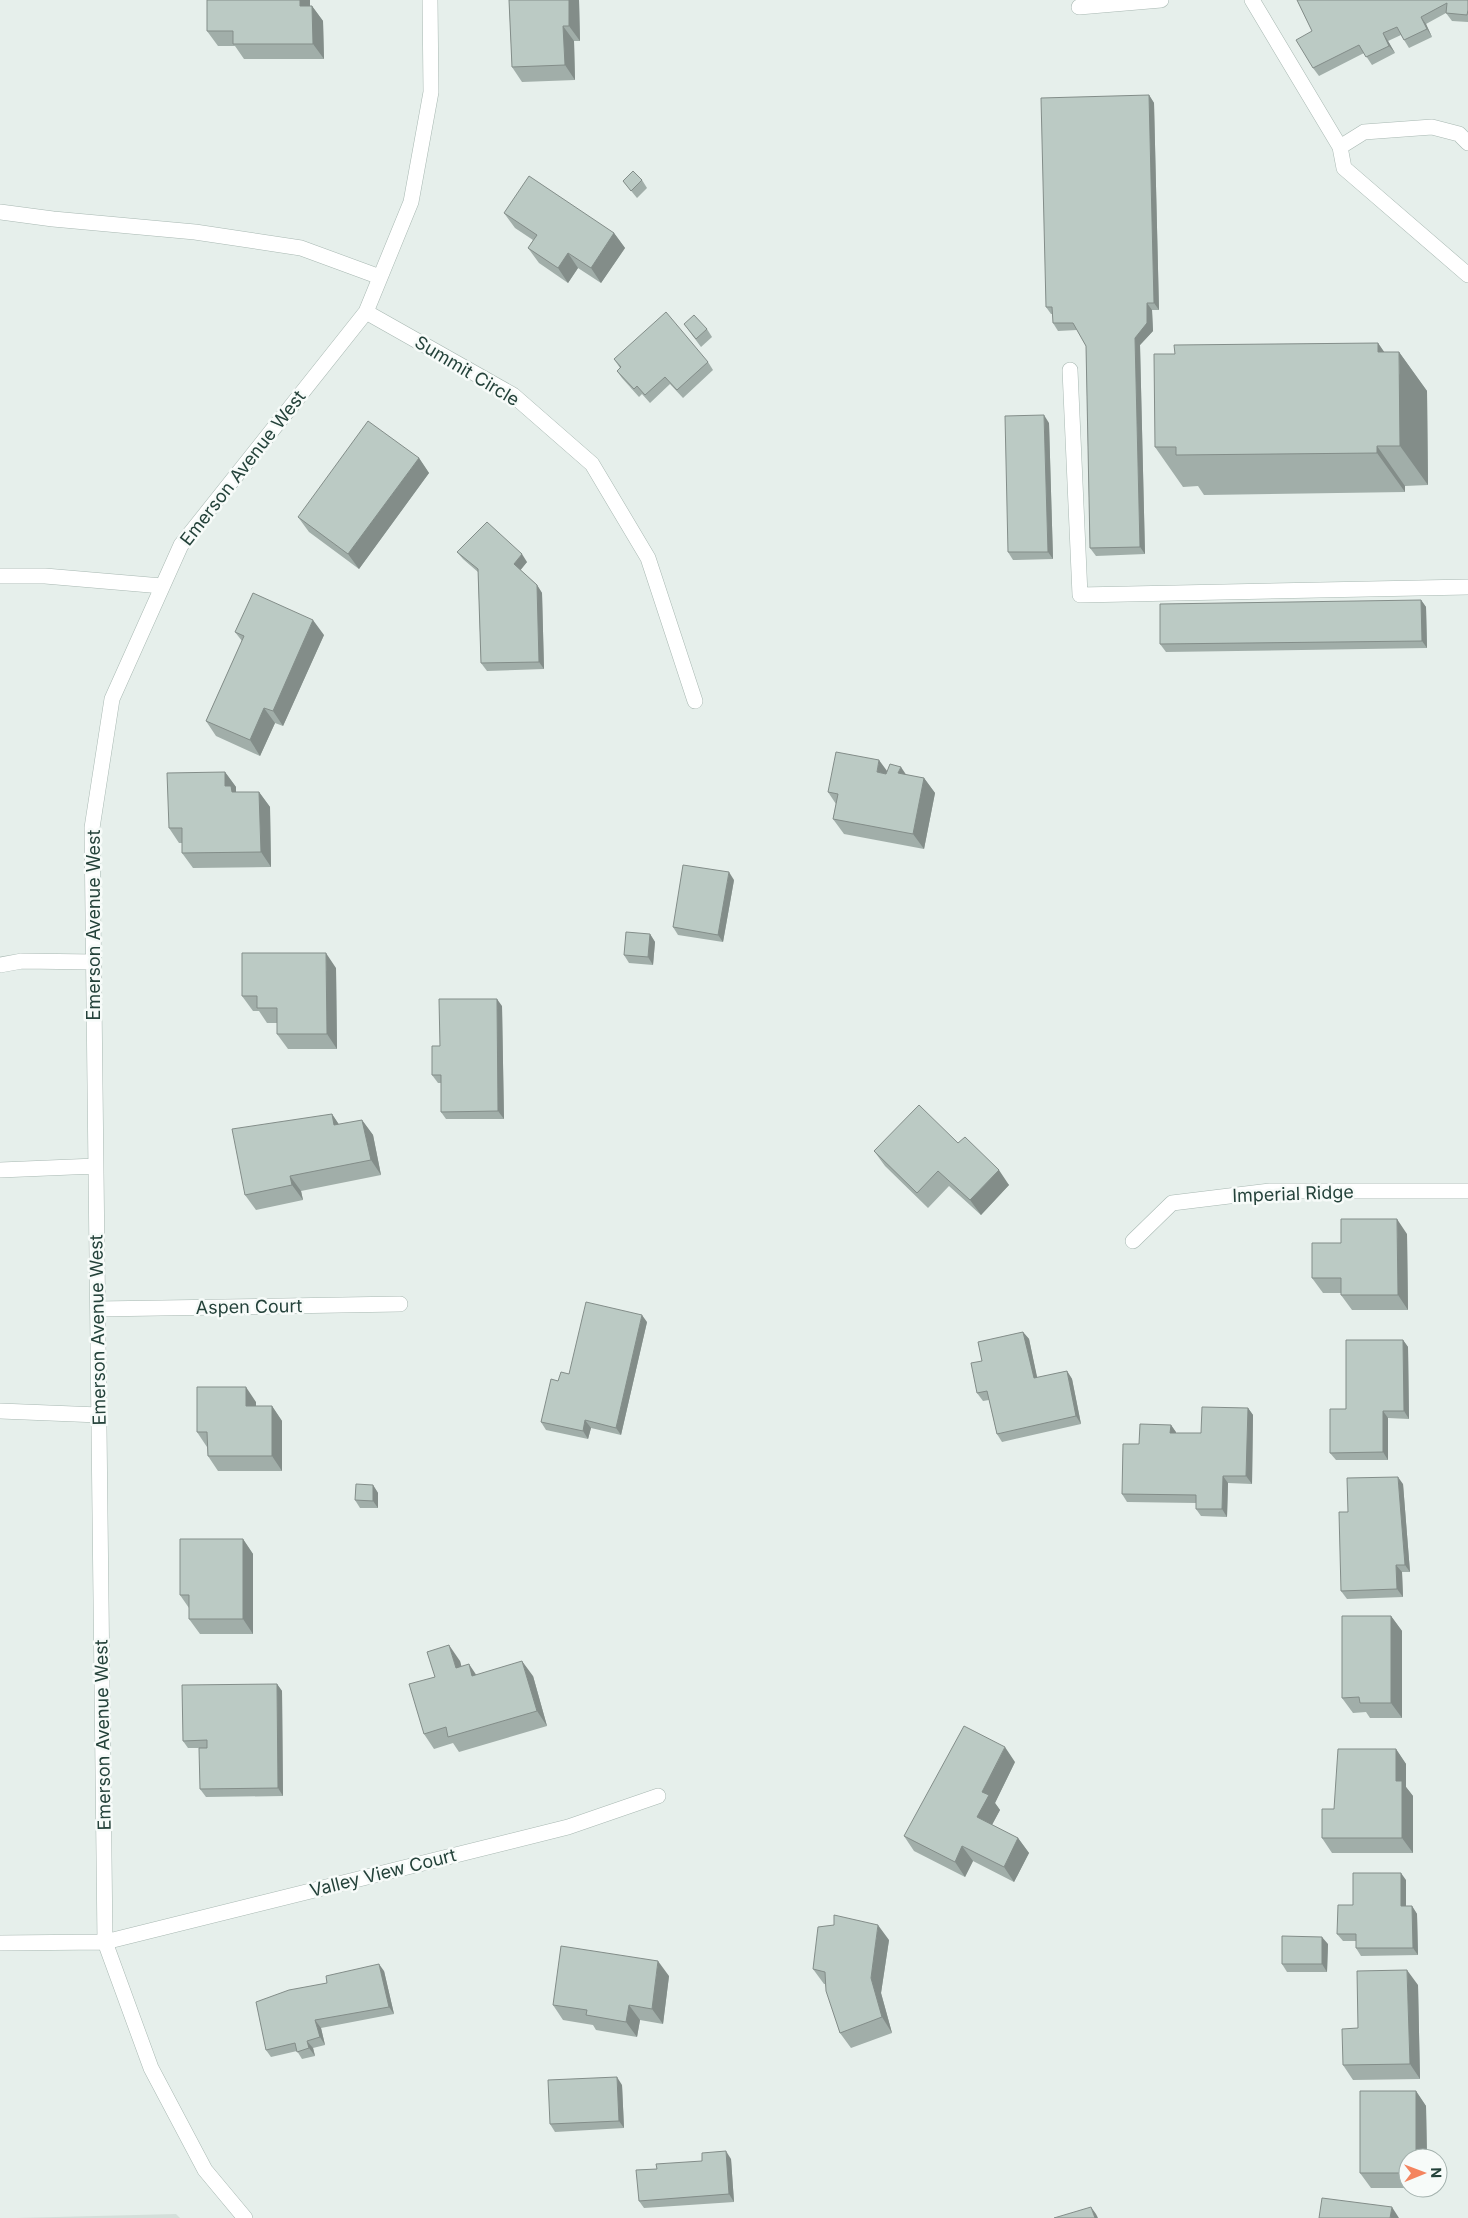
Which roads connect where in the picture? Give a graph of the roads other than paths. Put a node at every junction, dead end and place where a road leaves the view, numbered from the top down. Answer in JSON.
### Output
{"nodes":[{"id":1,"x":430,"y":0,"type":"edge"},
{"id":2,"x":1161,"y":0,"type":"edge"},
{"id":3,"x":1252,"y":0,"type":"edge"},
{"id":4,"x":1079,"y":7,"type":"dead end"},
{"id":5,"x":1468,"y":143,"type":"edge"},
{"id":6,"x":1340,"y":147,"type":"junction"},
{"id":7,"x":0,"y":212,"type":"edge"},
{"id":8,"x":1468,"y":275,"type":"edge"},
{"id":9,"x":380,"y":278,"type":"junction"},
{"id":10,"x":366,"y":312,"type":"junction"},
{"id":11,"x":1070,"y":370,"type":"dead end"},
{"id":12,"x":0,"y":576,"type":"edge"},
{"id":13,"x":162,"y":586,"type":"junction"},
{"id":14,"x":1468,"y":587,"type":"edge"},
{"id":15,"x":695,"y":701,"type":"dead end"},
{"id":16,"x":94,"y":962,"type":"junction"},
{"id":17,"x":0,"y":965,"type":"edge"},
{"id":18,"x":96,"y":1166,"type":"junction"},
{"id":19,"x":0,"y":1170,"type":"edge"},
{"id":20,"x":1468,"y":1191,"type":"edge"},
{"id":21,"x":1133,"y":1241,"type":"dead end"},
{"id":22,"x":400,"y":1304,"type":"dead end"},
{"id":23,"x":98,"y":1309,"type":"junction"},
{"id":24,"x":0,"y":1411,"type":"edge"},
{"id":25,"x":99,"y":1415,"type":"junction"},
{"id":26,"x":658,"y":1796,"type":"dead end"},
{"id":27,"x":105,"y":1942,"type":"junction"},
{"id":28,"x":0,"y":1943,"type":"edge"},
{"id":29,"x":245,"y":2218,"type":"edge"}],
"edges":[{"from":1,"to":9,"type":"street","name":"Emerson Avenue West"},
{"from":2,"to":4,"type":"street"},
{"from":3,"to":6,"type":"street"},
{"from":5,"to":6,"type":"street"},
{"from":6,"to":8,"type":"street"},
{"from":7,"to":9,"type":"street"},
{"from":9,"to":10,"type":"street","name":"Emerson Avenue West"},
{"from":10,"to":13,"type":"street","name":"Emerson Avenue West"},
{"from":10,"to":15,"type":"street","name":"Summit Circle"},
{"from":11,"to":14,"type":"street"},
{"from":12,"to":13,"type":"street"},
{"from":13,"to":16,"type":"street","name":"Emerson Avenue West"},
{"from":16,"to":17,"type":"street"},
{"from":16,"to":18,"type":"street","name":"Emerson Avenue West"},
{"from":18,"to":19,"type":"street"},
{"from":18,"to":23,"type":"street","name":"Emerson Avenue West"},
{"from":20,"to":21,"type":"street","name":"Imperial Ridge"},
{"from":22,"to":23,"type":"street","name":"Aspen Court"},
{"from":23,"to":25,"type":"street","name":"Emerson Avenue West"},
{"from":24,"to":25,"type":"street"},
{"from":25,"to":27,"type":"street","name":"Emerson Avenue West"},
{"from":26,"to":27,"type":"street","name":"Valley View Court"},
{"from":27,"to":28,"type":"street","name":"Valley View Court"},
{"from":27,"to":29,"type":"street","name":"Emerson Avenue West"}]}
